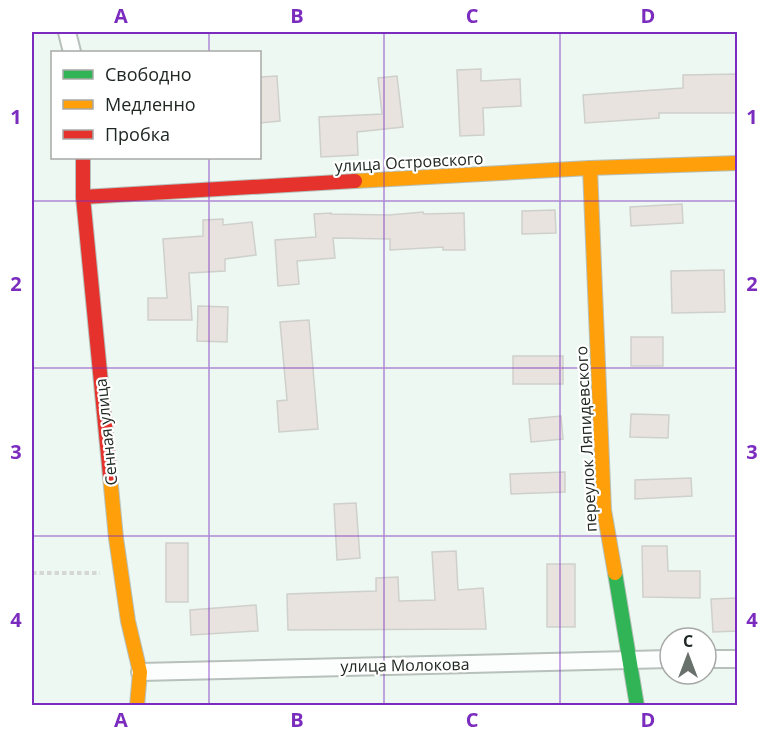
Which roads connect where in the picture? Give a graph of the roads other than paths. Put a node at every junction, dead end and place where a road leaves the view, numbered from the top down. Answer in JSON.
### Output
{"nodes":[{"id":1,"x":67,"y":32,"type":"edge"},
{"id":2,"x":72,"y":51,"type":"edge"},
{"id":3,"x":83,"y":159,"type":"edge"},
{"id":4,"x":738,"y":164,"type":"edge"},
{"id":5,"x":590,"y":168,"type":"junction"},
{"id":6,"x":83,"y":197,"type":"junction"},
{"id":7,"x":629,"y":659,"type":"junction"},
{"id":8,"x":658,"y":659,"type":"edge"},
{"id":9,"x":718,"y":659,"type":"edge"},
{"id":10,"x":738,"y":659,"type":"edge"},
{"id":11,"x":140,"y":672,"type":"junction"},
{"id":12,"x":137,"y":705,"type":"edge"},
{"id":13,"x":637,"y":705,"type":"edge"}],
"edges":[{"from":1,"to":2,"type":"street"},
{"from":3,"to":6,"type":"street","name":"Сенная улица"},
{"from":4,"to":5,"type":"street","name":"улица Островского"},
{"from":5,"to":6,"type":"street","name":"улица Островского"},
{"from":5,"to":7,"type":"street","name":"переулок Ляпидевского"},
{"from":6,"to":11,"type":"street","name":"Сенная улица"},
{"from":7,"to":8,"type":"street","name":"улица Молокова"},
{"from":7,"to":11,"type":"street","name":"улица Молокова"},
{"from":7,"to":13,"type":"street","name":"переулок Ляпидевского"},
{"from":9,"to":10,"type":"street"},
{"from":11,"to":12,"type":"street","name":"Сенная улица"}]}
